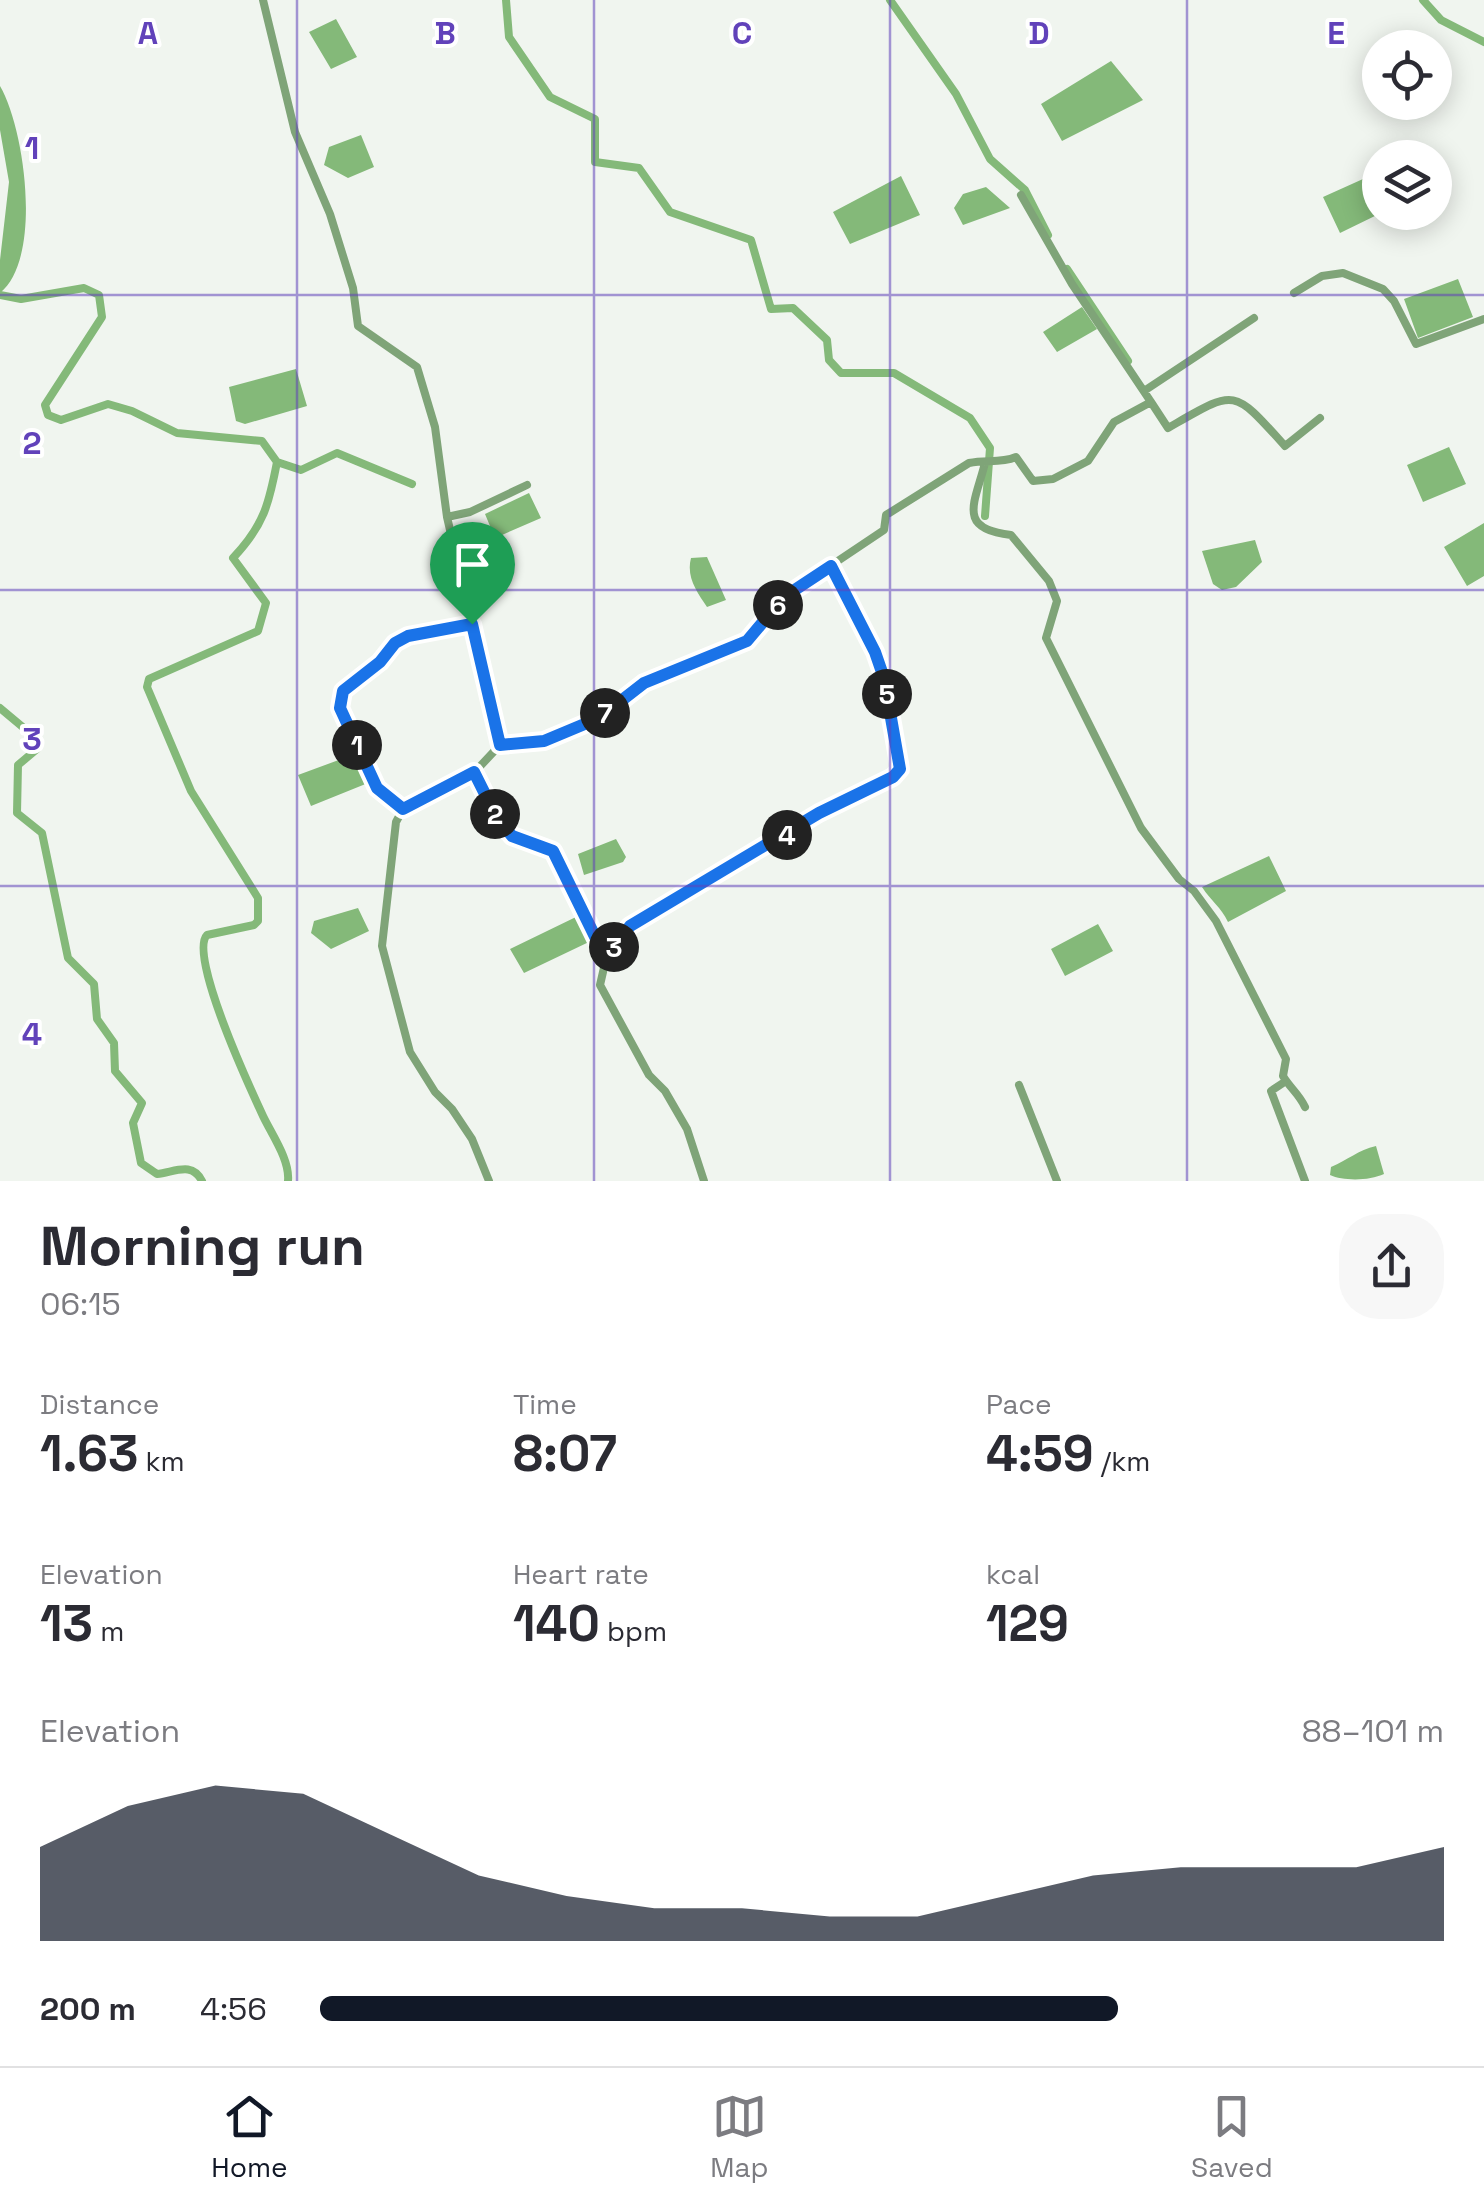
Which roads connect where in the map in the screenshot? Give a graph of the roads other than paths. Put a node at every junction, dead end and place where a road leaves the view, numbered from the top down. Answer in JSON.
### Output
{"nodes":[{"id":1,"x":263,"y":0,"type":"edge"},
{"id":2,"x":1021,"y":194,"type":"dead end"},
{"id":3,"x":1294,"y":292,"type":"dead end"},
{"id":4,"x":1254,"y":318,"type":"dead end"},
{"id":5,"x":1484,"y":318,"type":"edge"},
{"id":6,"x":1144,"y":391,"type":"junction"},
{"id":7,"x":1151,"y":402,"type":"junction"},
{"id":8,"x":1320,"y":418,"type":"dead end"},
{"id":9,"x":985,"y":463,"type":"junction"},
{"id":10,"x":527,"y":485,"type":"dead end"},
{"id":11,"x":447,"y":517,"type":"junction"},
{"id":12,"x":831,"y":566,"type":"junction"},
{"id":13,"x":472,"y":624,"type":"junction"},
{"id":14,"x":500,"y":745,"type":"junction"},
{"id":15,"x":474,"y":772,"type":"junction"},
{"id":16,"x":403,"y":809,"type":"junction"},
{"id":17,"x":606,"y":959,"type":"junction"},
{"id":18,"x":1286,"y":1081,"type":"junction"},
{"id":19,"x":1019,"y":1085,"type":"dead end"},
{"id":20,"x":1305,"y":1107,"type":"dead end"},
{"id":21,"x":489,"y":1181,"type":"edge"},
{"id":22,"x":704,"y":1181,"type":"edge"},
{"id":23,"x":1056,"y":1181,"type":"edge"},
{"id":24,"x":1305,"y":1181,"type":"edge"}],
"edges":[{"from":1,"to":11,"type":"street"},
{"from":2,"to":6,"type":"street"},
{"from":3,"to":5,"type":"street"},
{"from":4,"to":6,"type":"street"},
{"from":6,"to":7,"type":"street"},
{"from":7,"to":8,"type":"street"},
{"from":7,"to":9,"type":"street"},
{"from":9,"to":12,"type":"street"},
{"from":9,"to":18,"type":"street"},
{"from":10,"to":11,"type":"street"},
{"from":11,"to":13,"type":"street"},
{"from":12,"to":14,"type":"street"},
{"from":12,"to":17,"type":"street"},
{"from":13,"to":14,"type":"street"},
{"from":13,"to":16,"type":"street"},
{"from":14,"to":15,"type":"street"},
{"from":15,"to":16,"type":"street"},
{"from":15,"to":17,"type":"street"},
{"from":16,"to":21,"type":"street"},
{"from":17,"to":22,"type":"street"},
{"from":18,"to":20,"type":"street"},
{"from":18,"to":24,"type":"street"},
{"from":19,"to":23,"type":"street"}]}
